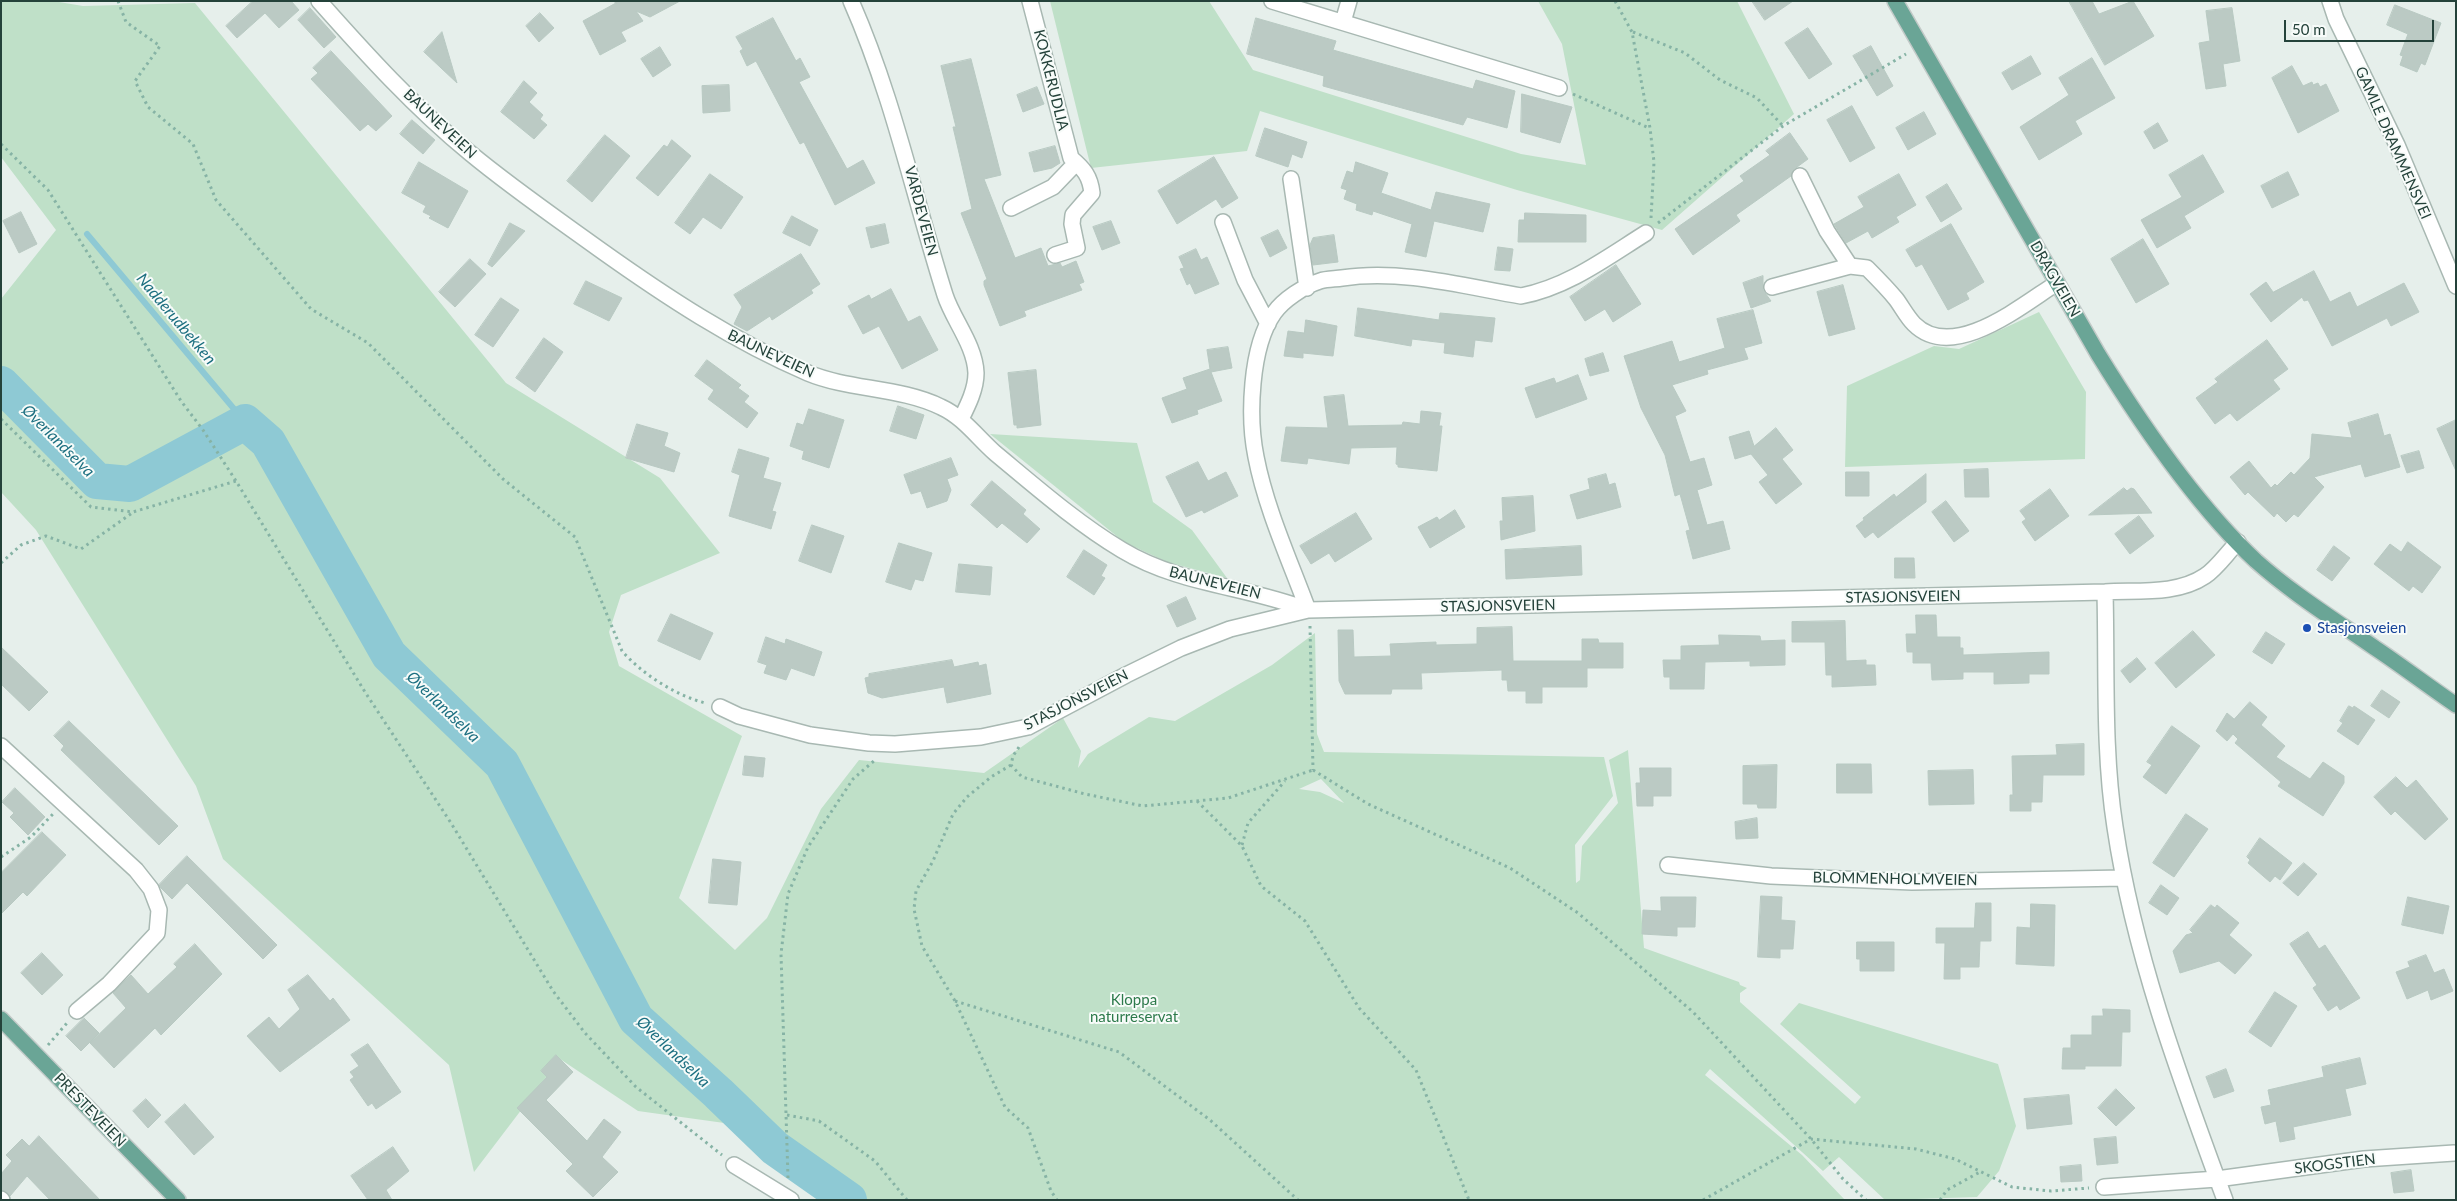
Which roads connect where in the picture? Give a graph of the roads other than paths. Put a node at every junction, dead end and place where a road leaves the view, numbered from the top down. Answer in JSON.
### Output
{"nodes":[{"id":1,"x":318,"y":1,"type":"edge"},
{"id":2,"x":851,"y":1,"type":"edge"},
{"id":3,"x":1030,"y":1,"type":"edge"},
{"id":4,"x":1272,"y":1,"type":"edge"},
{"id":5,"x":1349,"y":1,"type":"edge"},
{"id":6,"x":1895,"y":1,"type":"edge"},
{"id":7,"x":2330,"y":1,"type":"edge"},
{"id":8,"x":1343,"y":22,"type":"junction"},
{"id":9,"x":1559,"y":88,"type":"road end"},
{"id":10,"x":1074,"y":160,"type":"junction"},
{"id":11,"x":1800,"y":176,"type":"dead end"},
{"id":12,"x":1291,"y":179,"type":"dead end"},
{"id":13,"x":1011,"y":208,"type":"dead end"},
{"id":14,"x":1223,"y":222,"type":"dead end"},
{"id":15,"x":1646,"y":233,"type":"road end"},
{"id":16,"x":1055,"y":255,"type":"dead end"},
{"id":17,"x":1850,"y":266,"type":"junction"},
{"id":18,"x":2058,"y":283,"type":"junction"},
{"id":19,"x":2456,"y":286,"type":"edge"},
{"id":20,"x":1772,"y":287,"type":"dead end"},
{"id":21,"x":1307,"y":288,"type":"junction"},
{"id":22,"x":1268,"y":324,"type":"junction"},
{"id":23,"x":962,"y":420,"type":"junction"},
{"id":24,"x":2238,"y":542,"type":"junction"},
{"id":25,"x":2105,"y":592,"type":"junction"},
{"id":26,"x":1308,"y":610,"type":"junction"},
{"id":27,"x":2456,"y":704,"type":"edge"},
{"id":28,"x":720,"y":707,"type":"road end"},
{"id":29,"x":1,"y":746,"type":"edge"},
{"id":30,"x":1668,"y":865,"type":"dead end"},
{"id":31,"x":2123,"y":878,"type":"junction"},
{"id":32,"x":77,"y":1011,"type":"road end"},
{"id":33,"x":1,"y":1019,"type":"edge"},
{"id":34,"x":2454,"y":1153,"type":"dead end"},
{"id":35,"x":734,"y":1165,"type":"road end"},
{"id":36,"x":2217,"y":1179,"type":"junction"},
{"id":37,"x":2104,"y":1187,"type":"road end"},
{"id":38,"x":178,"y":1200,"type":"edge"},
{"id":39,"x":791,"y":1200,"type":"edge"},
{"id":40,"x":2225,"y":1200,"type":"edge"}],
"edges":[{"from":1,"to":23,"type":"street","name":"BAUNEVEIEN"},
{"from":2,"to":23,"type":"street","name":"VARDEVEIEN"},
{"from":3,"to":10,"type":"street","name":"KOKKERUDLIA"},
{"from":4,"to":8,"type":"street"},
{"from":5,"to":8,"type":"street"},
{"from":6,"to":18,"type":"main road","name":"DRAGVEIEN"},
{"from":7,"to":19,"type":"street","name":"GAMLE DRAMMENSVEI"},
{"from":8,"to":9,"type":"street"},
{"from":10,"to":13,"type":"street"},
{"from":10,"to":16,"type":"street"},
{"from":11,"to":17,"type":"street"},
{"from":12,"to":21,"type":"street"},
{"from":14,"to":22,"type":"street"},
{"from":15,"to":21,"type":"street"},
{"from":17,"to":18,"type":"street"},
{"from":17,"to":20,"type":"street"},
{"from":18,"to":24,"type":"main road","name":"DRAGVEIEN"},
{"from":21,"to":22,"type":"street"},
{"from":22,"to":26,"type":"street"},
{"from":23,"to":26,"type":"street","name":"BAUNEVEIEN"},
{"from":24,"to":25,"type":"street","name":"STASJONSVEIEN"},
{"from":24,"to":27,"type":"main road"},
{"from":25,"to":26,"type":"street","name":"STASJONSVEIEN"},
{"from":25,"to":31,"type":"street"},
{"from":26,"to":28,"type":"street","name":"STASJONSVEIEN"},
{"from":29,"to":32,"type":"street"},
{"from":30,"to":31,"type":"street","name":"BLOMMENHOLMVEIEN"},
{"from":31,"to":36,"type":"street"},
{"from":33,"to":38,"type":"main road","name":"PRESTEVEIEN"},
{"from":34,"to":36,"type":"street","name":"SKOGSTIEN"},
{"from":35,"to":39,"type":"street"},
{"from":36,"to":37,"type":"street","name":"SKOGSTIEN"},
{"from":36,"to":40,"type":"street"}]}
